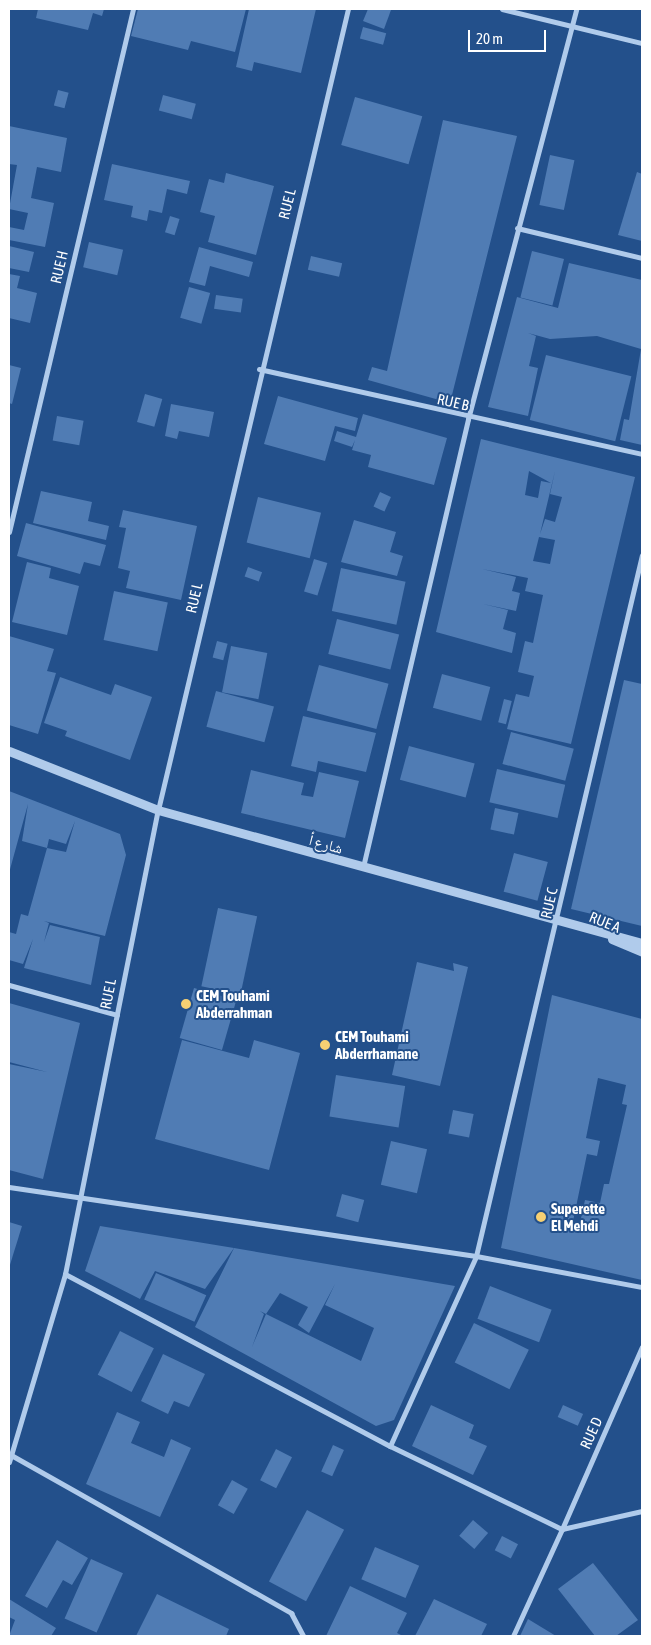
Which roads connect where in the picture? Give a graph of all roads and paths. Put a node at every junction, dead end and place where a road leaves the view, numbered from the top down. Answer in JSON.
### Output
{"nodes":[{"id":1,"x":133,"y":9,"type":"edge"},
{"id":2,"x":348,"y":9,"type":"edge"},
{"id":3,"x":502,"y":9,"type":"edge"},
{"id":4,"x":576,"y":9,"type":"edge"},
{"id":5,"x":570,"y":27,"type":"junction"},
{"id":6,"x":642,"y":43,"type":"edge"},
{"id":7,"x":517,"y":228,"type":"junction"},
{"id":8,"x":642,"y":258,"type":"edge"},
{"id":9,"x":259,"y":369,"type":"junction"},
{"id":10,"x":468,"y":419,"type":"junction"},
{"id":11,"x":642,"y":454,"type":"edge"},
{"id":12,"x":9,"y":532,"type":"edge"},
{"id":13,"x":642,"y":555,"type":"edge"},
{"id":14,"x":9,"y":750,"type":"edge"},
{"id":15,"x":158,"y":810,"type":"junction"},
{"id":16,"x":362,"y":868,"type":"junction"},
{"id":17,"x":558,"y":918,"type":"junction"},
{"id":18,"x":616,"y":941,"type":"junction"},
{"id":19,"x":642,"y":943,"type":"edge"},
{"id":20,"x":642,"y":948,"type":"edge"},
{"id":21,"x":642,"y":952,"type":"edge"},
{"id":22,"x":9,"y":985,"type":"edge"},
{"id":23,"x":117,"y":1015,"type":"junction"},
{"id":24,"x":9,"y":1187,"type":"edge"},
{"id":25,"x":82,"y":1197,"type":"junction"},
{"id":26,"x":476,"y":1256,"type":"junction"},
{"id":27,"x":65,"y":1274,"type":"junction"},
{"id":28,"x":642,"y":1286,"type":"edge"},
{"id":29,"x":642,"y":1347,"type":"edge"},
{"id":30,"x":390,"y":1446,"type":"junction"},
{"id":31,"x":11,"y":1455,"type":"junction"},
{"id":32,"x":9,"y":1462,"type":"edge"},
{"id":33,"x":642,"y":1511,"type":"edge"},
{"id":34,"x":562,"y":1529,"type":"junction"},
{"id":35,"x":303,"y":1636,"type":"edge"},
{"id":36,"x":513,"y":1636,"type":"edge"}],
"edges":[{"from":1,"to":12,"type":"street","name":"RUE H"},
{"from":2,"to":9,"type":"street","name":"RUE L"},
{"from":3,"to":5,"type":"street"},
{"from":4,"to":5,"type":"street"},
{"from":5,"to":6,"type":"street"},
{"from":5,"to":7,"type":"street"},
{"from":7,"to":8,"type":"street"},
{"from":7,"to":10,"type":"street"},
{"from":9,"to":10,"type":"street","name":"RUE B"},
{"from":9,"to":15,"type":"street","name":"RUE L"},
{"from":10,"to":11,"type":"street","name":"RUE B"},
{"from":10,"to":16,"type":"street"},
{"from":13,"to":17,"type":"street","name":"RUE C"},
{"from":14,"to":15,"type":"street","name":"شارع أ"},
{"from":15,"to":16,"type":"street","name":"شارع أ"},
{"from":15,"to":23,"type":"street","name":"RUE L"},
{"from":16,"to":17,"type":"street","name":"شارع أ"},
{"from":17,"to":18,"type":"street","name":"RUE A"},
{"from":17,"to":19,"type":"street","name":"شارع أ"},
{"from":17,"to":26,"type":"street","name":"RUE C"},
{"from":18,"to":20,"type":"street"},
{"from":18,"to":21,"type":"street","name":"RUE A"},
{"from":22,"to":23,"type":"street"},
{"from":23,"to":25,"type":"street","name":"RUE L"},
{"from":24,"to":25,"type":"street"},
{"from":25,"to":26,"type":"street"},
{"from":25,"to":27,"type":"street","name":"RUE L"},
{"from":26,"to":28,"type":"street"},
{"from":26,"to":30,"type":"street","name":"RUE C"},
{"from":27,"to":30,"type":"street"},
{"from":27,"to":31,"type":"street","name":"RUE L"},
{"from":29,"to":34,"type":"street","name":"RUE D"},
{"from":30,"to":34,"type":"street"},
{"from":31,"to":32,"type":"street","name":"RUE L"},
{"from":31,"to":35,"type":"street"},
{"from":33,"to":34,"type":"street"},
{"from":34,"to":36,"type":"street","name":"RUE D"}]}
